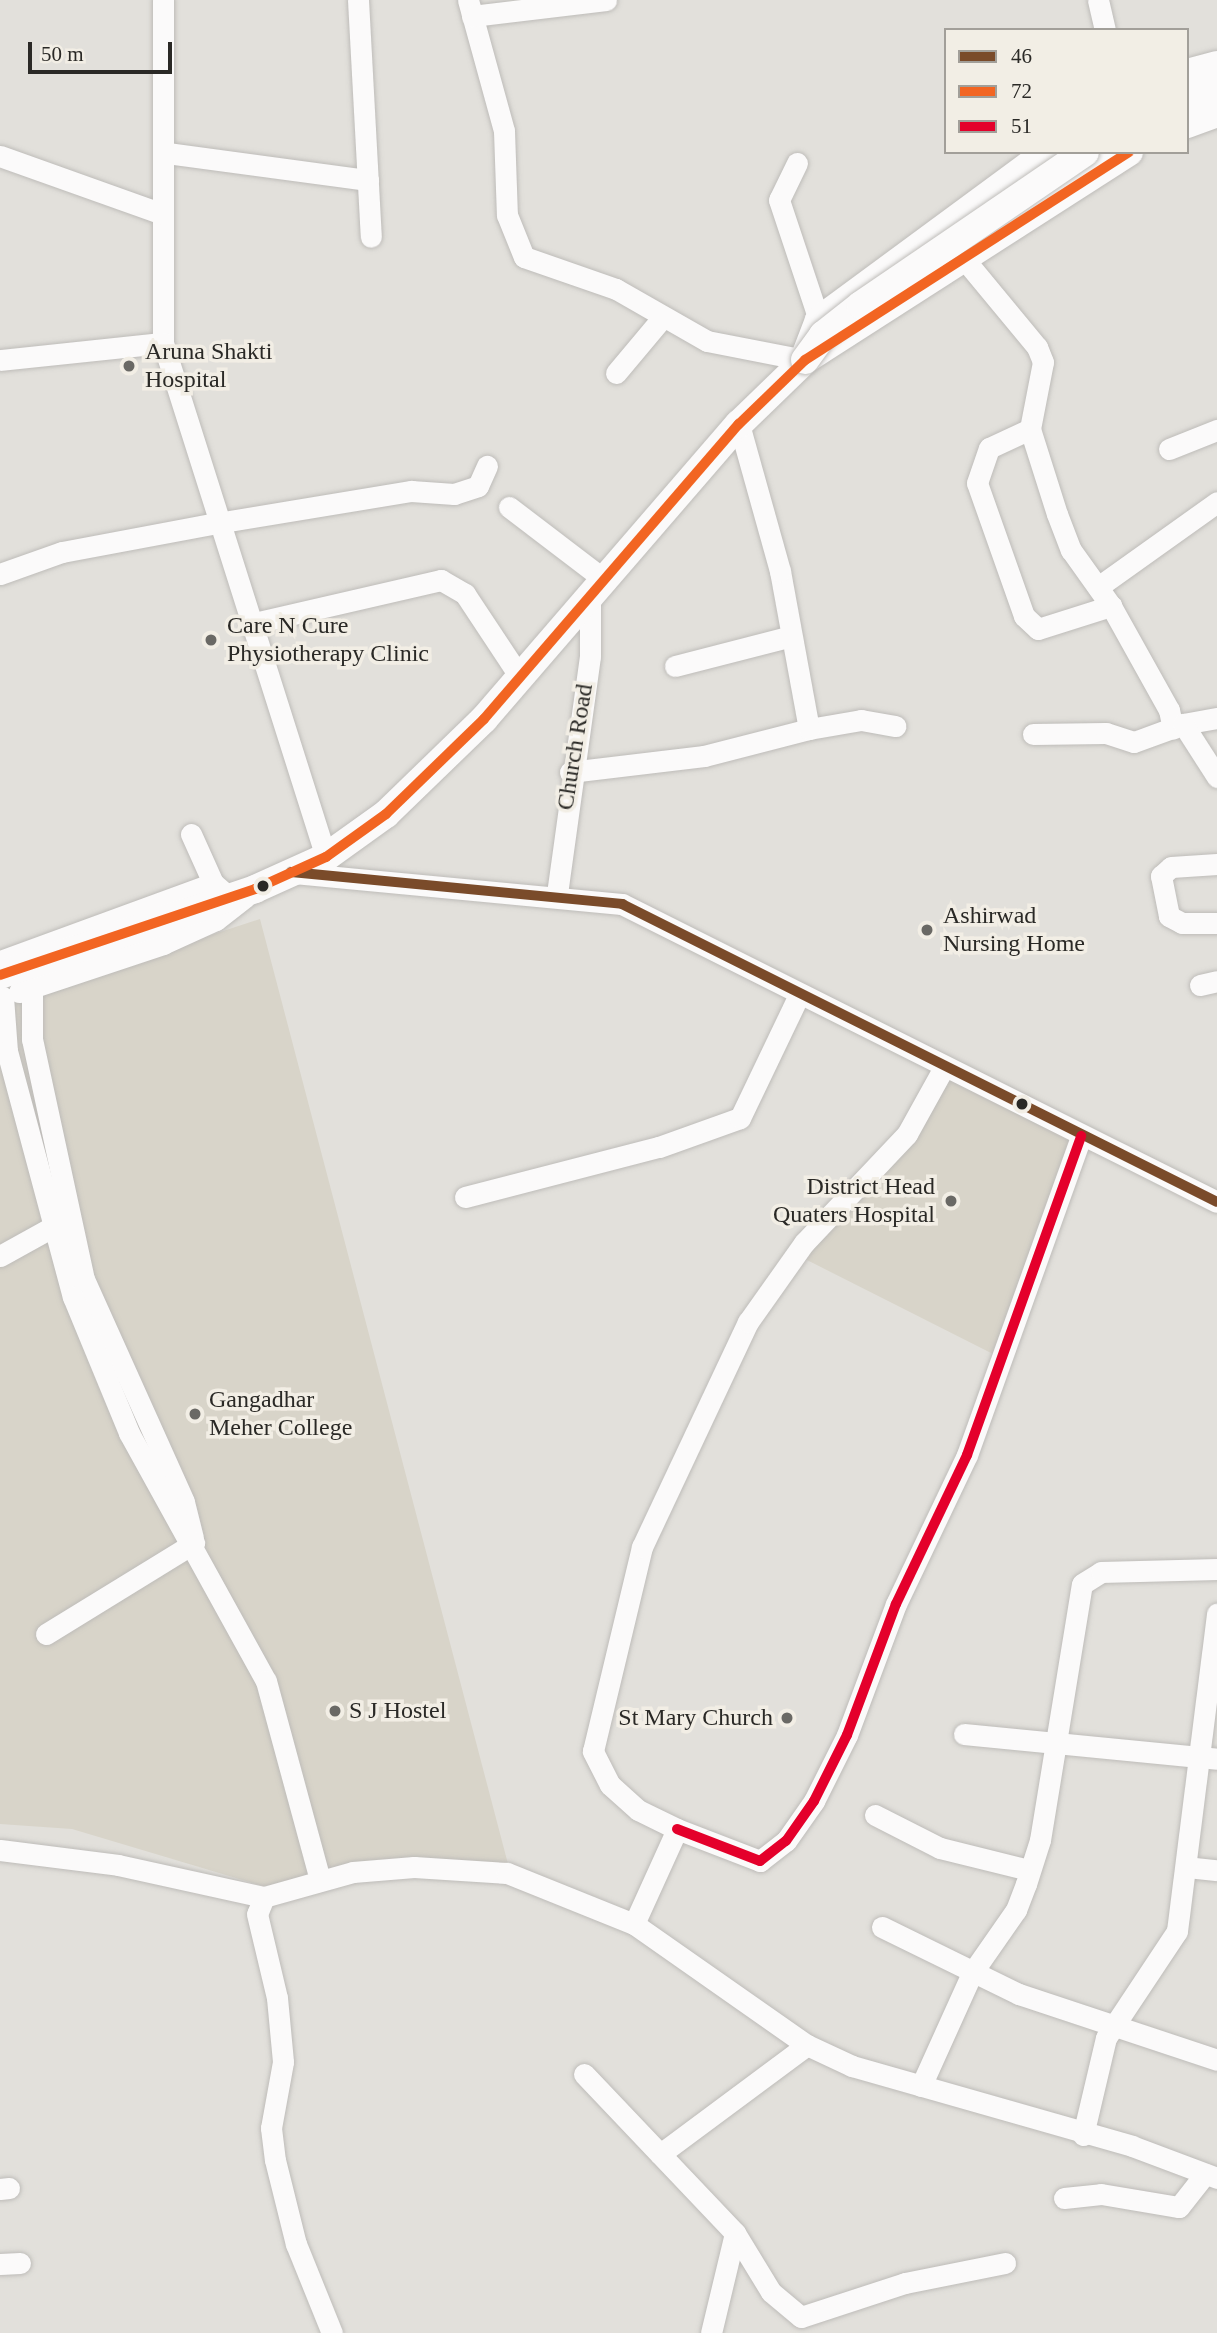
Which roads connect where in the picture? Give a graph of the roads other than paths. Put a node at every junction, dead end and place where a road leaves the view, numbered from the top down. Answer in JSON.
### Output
{"nodes":[{"id":1,"x":163,"y":0,"type":"edge"},
{"id":2,"x":358,"y":0,"type":"edge"},
{"id":3,"x":606,"y":0,"type":"edge"},
{"id":4,"x":1098,"y":0,"type":"edge"},
{"id":5,"x":470,"y":8,"type":"edge"},
{"id":6,"x":1105,"y":28,"type":"edge"},
{"id":7,"x":1217,"y":65,"type":"edge"},
{"id":8,"x":1189,"y":72,"type":"edge"},
{"id":9,"x":1217,"y":87,"type":"edge"},
{"id":10,"x":1189,"y":96,"type":"edge"},
{"id":11,"x":1217,"y":113,"type":"edge"},
{"id":12,"x":1189,"y":123,"type":"edge"},
{"id":13,"x":167,"y":153,"type":"junction"},
{"id":14,"x":1044,"y":154,"type":"edge"},
{"id":15,"x":1082,"y":154,"type":"edge"},
{"id":16,"x":1126,"y":154,"type":"edge"},
{"id":17,"x":0,"y":156,"type":"edge"},
{"id":18,"x":797,"y":163,"type":"dead end"},
{"id":19,"x":368,"y":180,"type":"junction"},
{"id":20,"x":163,"y":214,"type":"junction"},
{"id":21,"x":939,"y":228,"type":"junction"},
{"id":22,"x":371,"y":237,"type":"dead end"},
{"id":23,"x":963,"y":258,"type":"junction"},
{"id":24,"x":663,"y":317,"type":"junction"},
{"id":25,"x":819,"y":320,"type":"junction"},
{"id":26,"x":163,"y":343,"type":"junction"},
{"id":27,"x":0,"y":360,"type":"edge"},
{"id":28,"x":805,"y":360,"type":"junction"},
{"id":29,"x":616,"y":373,"type":"dead end"},
{"id":30,"x":739,"y":424,"type":"junction"},
{"id":31,"x":1030,"y":429,"type":"junction"},
{"id":32,"x":1217,"y":430,"type":"edge"},
{"id":33,"x":1169,"y":449,"type":"dead end"},
{"id":34,"x":487,"y":466,"type":"dead end"},
{"id":35,"x":1217,"y":502,"type":"edge"},
{"id":36,"x":509,"y":507,"type":"dead end"},
{"id":37,"x":217,"y":523,"type":"junction"},
{"id":38,"x":0,"y":574,"type":"edge"},
{"id":39,"x":1098,"y":587,"type":"junction"},
{"id":40,"x":598,"y":591,"type":"junction"},
{"id":41,"x":1111,"y":606,"type":"junction"},
{"id":42,"x":250,"y":624,"type":"junction"},
{"id":43,"x":788,"y":637,"type":"junction"},
{"id":44,"x":675,"y":666,"type":"dead end"},
{"id":45,"x":520,"y":677,"type":"junction"},
{"id":46,"x":1217,"y":718,"type":"edge"},
{"id":47,"x":895,"y":726,"type":"dead end"},
{"id":48,"x":1178,"y":727,"type":"junction"},
{"id":49,"x":809,"y":729,"type":"junction"},
{"id":50,"x":1033,"y":734,"type":"dead end"},
{"id":51,"x":570,"y":772,"type":"junction"},
{"id":52,"x":1217,"y":777,"type":"edge"},
{"id":53,"x":191,"y":834,"type":"dead end"},
{"id":54,"x":326,"y":856,"type":"junction"},
{"id":55,"x":1217,"y":864,"type":"edge"},
{"id":56,"x":292,"y":872,"type":"junction"},
{"id":57,"x":229,"y":892,"type":"junction"},
{"id":58,"x":557,"y":894,"type":"junction"},
{"id":59,"x":1217,"y":924,"type":"edge"},
{"id":60,"x":0,"y":961,"type":"edge"},
{"id":61,"x":32,"y":988,"type":"junction"},
{"id":62,"x":1,"y":990,"type":"edge"},
{"id":63,"x":799,"y":995,"type":"junction"},
{"id":64,"x":943,"y":1069,"type":"junction"},
{"id":65,"x":1081,"y":1136,"type":"junction"},
{"id":66,"x":466,"y":1197,"type":"dead end"},
{"id":67,"x":1217,"y":1202,"type":"edge"},
{"id":68,"x":55,"y":1225,"type":"junction"},
{"id":69,"x":0,"y":1256,"type":"edge"},
{"id":70,"x":194,"y":1543,"type":"junction"},
{"id":71,"x":1217,"y":1569,"type":"edge"},
{"id":72,"x":1217,"y":1614,"type":"edge"},
{"id":73,"x":46,"y":1634,"type":"dead end"},
{"id":74,"x":964,"y":1734,"type":"dead end"},
{"id":75,"x":1054,"y":1745,"type":"junction"},
{"id":76,"x":1209,"y":1758,"type":"edge"},
{"id":77,"x":875,"y":1815,"type":"dead end"},
{"id":78,"x":677,"y":1829,"type":"junction"},
{"id":79,"x":0,"y":1850,"type":"edge"},
{"id":80,"x":1186,"y":1867,"type":"junction"},
{"id":81,"x":1030,"y":1870,"type":"junction"},
{"id":82,"x":1217,"y":1870,"type":"edge"},
{"id":83,"x":320,"y":1880,"type":"junction"},
{"id":84,"x":264,"y":1897,"type":"junction"},
{"id":85,"x":634,"y":1924,"type":"junction"},
{"id":86,"x":882,"y":1927,"type":"dead end"},
{"id":87,"x":972,"y":1973,"type":"junction"},
{"id":88,"x":1115,"y":2027,"type":"junction"},
{"id":89,"x":807,"y":2045,"type":"junction"},
{"id":90,"x":1217,"y":2060,"type":"edge"},
{"id":91,"x":584,"y":2074,"type":"dead end"},
{"id":92,"x":921,"y":2087,"type":"junction"},
{"id":93,"x":1083,"y":2135,"type":"junction"},
{"id":94,"x":660,"y":2154,"type":"junction"},
{"id":95,"x":1211,"y":2176,"type":"edge"},
{"id":96,"x":1064,"y":2197,"type":"dead end"},
{"id":97,"x":735,"y":2233,"type":"junction"},
{"id":98,"x":1005,"y":2263,"type":"dead end"},
{"id":99,"x":332,"y":2333,"type":"edge"},
{"id":100,"x":712,"y":2333,"type":"edge"}],
"edges":[{"from":1,"to":13,"type":"street"},
{"from":2,"to":19,"type":"street"},
{"from":3,"to":5,"type":"street"},
{"from":4,"to":6,"type":"street"},
{"from":5,"to":24,"type":"street"},
{"from":7,"to":8,"type":"main road"},
{"from":9,"to":10,"type":"main road"},
{"from":11,"to":12,"type":"main road"},
{"from":13,"to":19,"type":"street"},
{"from":13,"to":20,"type":"street"},
{"from":14,"to":21,"type":"main road"},
{"from":15,"to":28,"type":"main road","bridge":true},
{"from":16,"to":23,"type":"main road"},
{"from":17,"to":20,"type":"street"},
{"from":18,"to":25,"type":"street"},
{"from":19,"to":22,"type":"street"},
{"from":20,"to":26,"type":"street"},
{"from":21,"to":23,"type":"street"},
{"from":21,"to":25,"type":"main road"},
{"from":23,"to":28,"type":"main road"},
{"from":23,"to":31,"type":"street"},
{"from":24,"to":28,"type":"street"},
{"from":24,"to":29,"type":"street"},
{"from":25,"to":28,"type":"main road"},
{"from":26,"to":27,"type":"street"},
{"from":26,"to":37,"type":"street"},
{"from":28,"to":30,"type":"main road"},
{"from":30,"to":40,"type":"main road"},
{"from":30,"to":43,"type":"street"},
{"from":31,"to":39,"type":"street"},
{"from":31,"to":41,"type":"street"},
{"from":32,"to":33,"type":"street"},
{"from":34,"to":37,"type":"street"},
{"from":35,"to":39,"type":"street"},
{"from":36,"to":40,"type":"street"},
{"from":37,"to":38,"type":"street"},
{"from":37,"to":42,"type":"street"},
{"from":39,"to":41,"type":"street"},
{"from":40,"to":45,"type":"main road"},
{"from":40,"to":51,"type":"street","name":"Church Road"},
{"from":41,"to":48,"type":"street"},
{"from":42,"to":45,"type":"street"},
{"from":42,"to":54,"type":"street"},
{"from":43,"to":44,"type":"street"},
{"from":43,"to":49,"type":"street"},
{"from":45,"to":54,"type":"main road"},
{"from":46,"to":48,"type":"street"},
{"from":47,"to":49,"type":"street"},
{"from":48,"to":50,"type":"street"},
{"from":48,"to":52,"type":"street"},
{"from":49,"to":51,"type":"street"},
{"from":51,"to":58,"type":"street","name":"Church Road"},
{"from":53,"to":57,"type":"street"},
{"from":54,"to":56,"type":"main road"},
{"from":55,"to":59,"type":"street"},
{"from":56,"to":57,"type":"main road"},
{"from":56,"to":58,"type":"street"},
{"from":57,"to":60,"type":"street"},
{"from":57,"to":61,"type":"street"},
{"from":57,"to":62,"type":"main road"},
{"from":58,"to":63,"type":"street"},
{"from":61,"to":62,"type":"street"},
{"from":61,"to":70,"type":"street"},
{"from":62,"to":68,"type":"street"},
{"from":63,"to":64,"type":"street"},
{"from":63,"to":66,"type":"street"},
{"from":64,"to":65,"type":"street"},
{"from":64,"to":78,"type":"street"},
{"from":65,"to":67,"type":"street"},
{"from":65,"to":78,"type":"street"},
{"from":68,"to":69,"type":"street"},
{"from":68,"to":70,"type":"street"},
{"from":70,"to":73,"type":"street"},
{"from":70,"to":83,"type":"street"},
{"from":71,"to":75,"type":"street"},
{"from":72,"to":76,"type":"street"},
{"from":74,"to":75,"type":"street"},
{"from":75,"to":76,"type":"street"},
{"from":75,"to":81,"type":"street"},
{"from":76,"to":80,"type":"street"},
{"from":77,"to":81,"type":"street"},
{"from":78,"to":85,"type":"street"},
{"from":79,"to":84,"type":"street"},
{"from":80,"to":82,"type":"street"},
{"from":80,"to":88,"type":"street"},
{"from":81,"to":87,"type":"street"},
{"from":83,"to":84,"type":"street"},
{"from":83,"to":85,"type":"street"},
{"from":84,"to":99,"type":"street"},
{"from":85,"to":89,"type":"street"},
{"from":86,"to":87,"type":"street"},
{"from":87,"to":88,"type":"street"},
{"from":87,"to":92,"type":"street"},
{"from":88,"to":90,"type":"street"},
{"from":88,"to":93,"type":"street"},
{"from":89,"to":92,"type":"street"},
{"from":89,"to":94,"type":"street"},
{"from":91,"to":94,"type":"street"},
{"from":92,"to":93,"type":"street"},
{"from":93,"to":95,"type":"street"},
{"from":94,"to":97,"type":"street"},
{"from":95,"to":96,"type":"street"},
{"from":97,"to":98,"type":"street"},
{"from":97,"to":100,"type":"street"}]}
